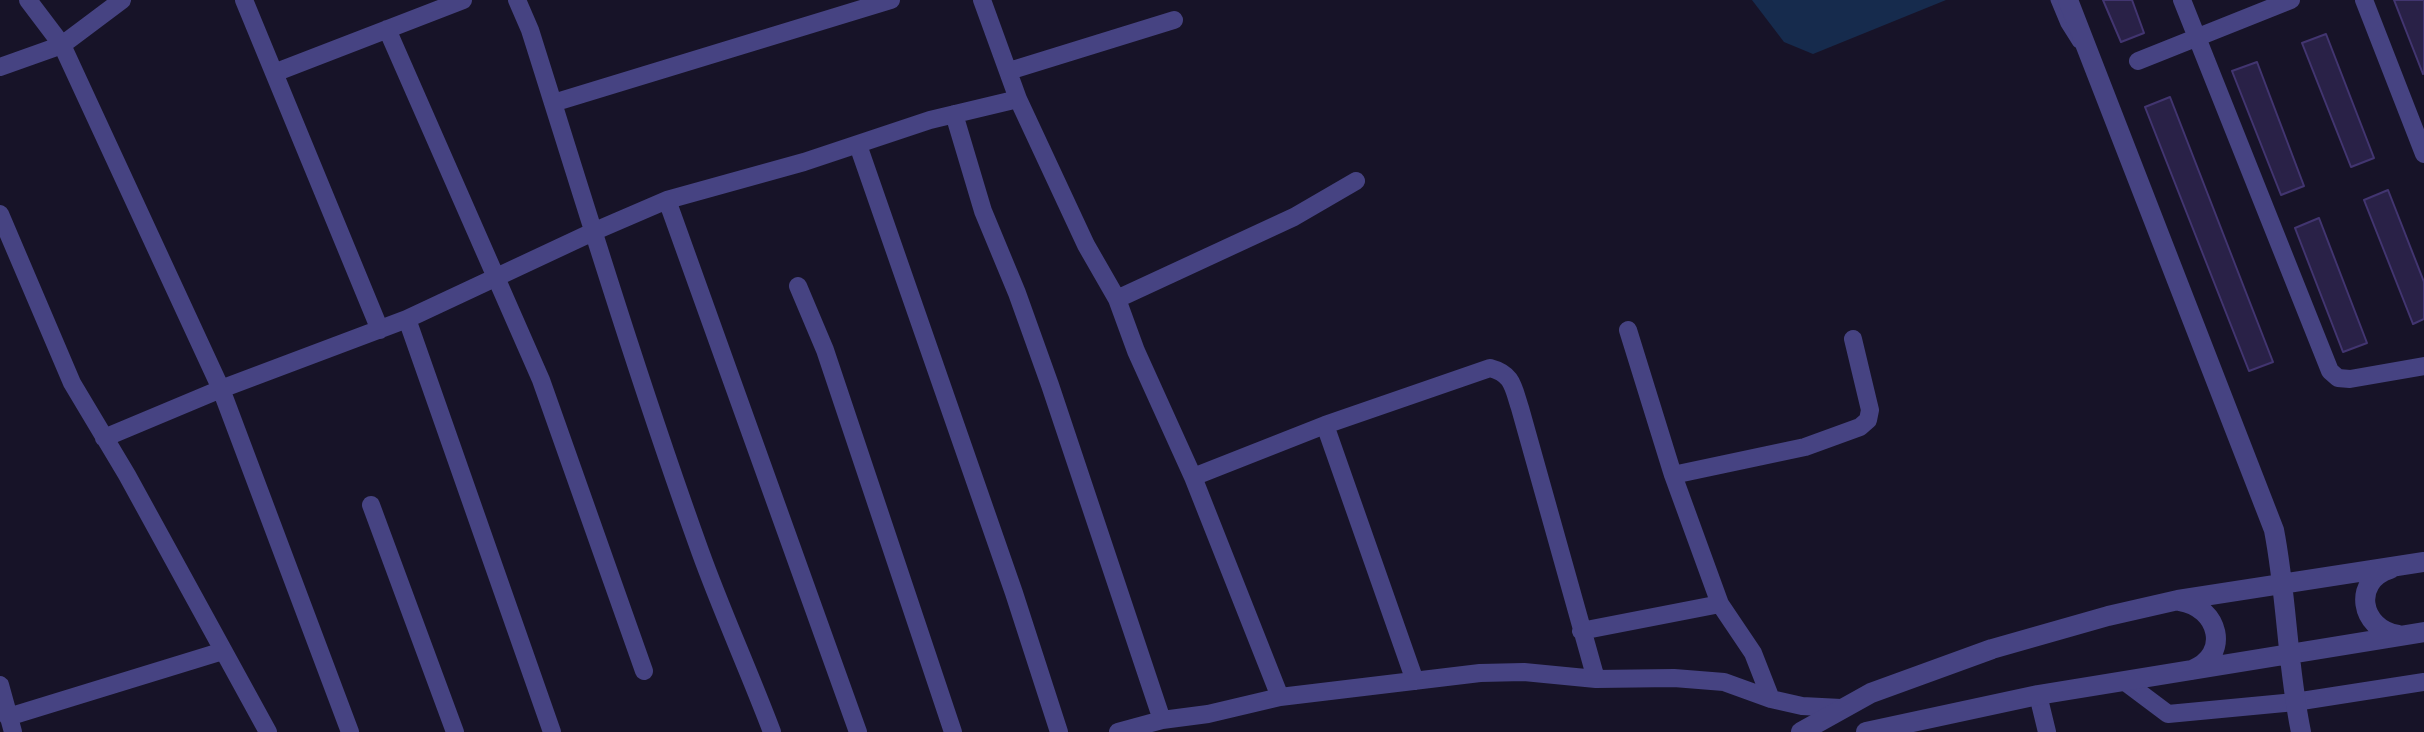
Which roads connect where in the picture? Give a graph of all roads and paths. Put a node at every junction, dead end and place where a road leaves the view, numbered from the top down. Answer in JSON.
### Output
{"nodes":[{"id":1,"x":28,"y":0,"type":"edge"},
{"id":2,"x":122,"y":0,"type":"edge"},
{"id":3,"x":244,"y":0,"type":"edge"},
{"id":4,"x":463,"y":0,"type":"edge"},
{"id":5,"x":517,"y":0,"type":"edge"},
{"id":6,"x":891,"y":0,"type":"edge"},
{"id":7,"x":982,"y":0,"type":"edge"},
{"id":8,"x":2055,"y":0,"type":"edge"},
{"id":9,"x":2068,"y":0,"type":"edge"},
{"id":10,"x":2182,"y":0,"type":"edge"},
{"id":11,"x":2291,"y":0,"type":"edge"},
{"id":12,"x":2364,"y":0,"type":"edge"},
{"id":13,"x":1174,"y":20,"type":"dead end"},
{"id":14,"x":387,"y":29,"type":"junction"},
{"id":15,"x":2197,"y":38,"type":"junction"},
{"id":16,"x":62,"y":45,"type":"junction"},
{"id":17,"x":2138,"y":61,"type":"dead end"},
{"id":18,"x":0,"y":67,"type":"edge"},
{"id":19,"x":1009,"y":71,"type":"junction"},
{"id":20,"x":274,"y":73,"type":"junction"},
{"id":21,"x":2098,"y":77,"type":"junction"},
{"id":22,"x":1018,"y":99,"type":"junction"},
{"id":23,"x":553,"y":103,"type":"junction"},
{"id":24,"x":954,"y":114,"type":"junction"},
{"id":25,"x":858,"y":145,"type":"junction"},
{"id":26,"x":2424,"y":154,"type":"edge"},
{"id":27,"x":1356,"y":181,"type":"dead end"},
{"id":28,"x":667,"y":200,"type":"junction"},
{"id":29,"x":0,"y":214,"type":"edge"},
{"id":30,"x":595,"y":231,"type":"junction"},
{"id":31,"x":496,"y":278,"type":"junction"},
{"id":32,"x":798,"y":286,"type":"dead end"},
{"id":33,"x":1117,"y":299,"type":"junction"},
{"id":34,"x":407,"y":319,"type":"junction"},
{"id":35,"x":380,"y":330,"type":"junction"},
{"id":36,"x":1628,"y":330,"type":"dead end"},
{"id":37,"x":1853,"y":339,"type":"dead end"},
{"id":38,"x":2424,"y":366,"type":"edge"},
{"id":39,"x":221,"y":389,"type":"junction"},
{"id":40,"x":1325,"y":425,"type":"junction"},
{"id":41,"x":104,"y":438,"type":"junction"},
{"id":42,"x":1673,"y":475,"type":"junction"},
{"id":43,"x":1193,"y":477,"type":"junction"},
{"id":44,"x":371,"y":505,"type":"dead end"},
{"id":45,"x":2424,"y":562,"type":"edge"},
{"id":46,"x":2395,"y":567,"type":"junction"},
{"id":47,"x":2283,"y":585,"type":"junction"},
{"id":48,"x":2178,"y":600,"type":"junction"},
{"id":49,"x":1720,"y":604,"type":"junction"},
{"id":50,"x":1581,"y":631,"type":"junction"},
{"id":51,"x":2415,"y":633,"type":"edge"},
{"id":52,"x":223,"y":651,"type":"junction"},
{"id":53,"x":2289,"y":654,"type":"junction"},
{"id":54,"x":644,"y":671,"type":"dead end"},
{"id":55,"x":2188,"y":671,"type":"junction"},
{"id":56,"x":1596,"y":679,"type":"junction"},
{"id":57,"x":1415,"y":681,"type":"junction"},
{"id":58,"x":2124,"y":681,"type":"junction"},
{"id":59,"x":2424,"y":682,"type":"edge"},
{"id":60,"x":0,"y":685,"type":"edge"},
{"id":61,"x":2038,"y":695,"type":"junction"},
{"id":62,"x":1280,"y":697,"type":"junction"},
{"id":63,"x":1771,"y":699,"type":"junction"},
{"id":64,"x":2295,"y":702,"type":"junction"},
{"id":65,"x":1841,"y":708,"type":"junction"},
{"id":66,"x":1162,"y":720,"type":"junction"},
{"id":67,"x":2170,"y":723,"type":"edge"},
{"id":68,"x":10,"y":724,"type":"edge"},
{"id":69,"x":1917,"y":726,"type":"edge"},
{"id":70,"x":268,"y":732,"type":"edge"},
{"id":71,"x":350,"y":732,"type":"edge"},
{"id":72,"x":455,"y":732,"type":"edge"},
{"id":73,"x":552,"y":732,"type":"edge"},
{"id":74,"x":772,"y":732,"type":"edge"},
{"id":75,"x":858,"y":732,"type":"edge"},
{"id":76,"x":953,"y":732,"type":"edge"},
{"id":77,"x":1059,"y":732,"type":"edge"},
{"id":78,"x":1118,"y":732,"type":"edge"},
{"id":79,"x":1801,"y":732,"type":"edge"},
{"id":80,"x":1809,"y":732,"type":"edge"},
{"id":81,"x":1866,"y":732,"type":"edge"},
{"id":82,"x":2047,"y":732,"type":"edge"},
{"id":83,"x":2301,"y":732,"type":"edge"}],
"edges":[{"from":1,"to":16,"type":"street"},
{"from":2,"to":16,"type":"street"},
{"from":3,"to":20,"type":"street"},
{"from":4,"to":14,"type":"street"},
{"from":5,"to":23,"type":"street"},
{"from":6,"to":23,"type":"street"},
{"from":7,"to":19,"type":"street"},
{"from":8,"to":21,"type":"lane"},
{"from":9,"to":21,"type":"street"},
{"from":10,"to":15,"type":"street"},
{"from":11,"to":15,"type":"street"},
{"from":12,"to":26,"type":"street"},
{"from":13,"to":19,"type":"street"},
{"from":14,"to":20,"type":"street"},
{"from":14,"to":31,"type":"street"},
{"from":15,"to":17,"type":"street"},
{"from":15,"to":38,"type":"street"},
{"from":16,"to":18,"type":"street"},
{"from":16,"to":39,"type":"street"},
{"from":19,"to":22,"type":"street"},
{"from":20,"to":35,"type":"street"},
{"from":21,"to":47,"type":"street"},
{"from":22,"to":24,"type":"street"},
{"from":22,"to":33,"type":"street"},
{"from":23,"to":30,"type":"street"},
{"from":24,"to":25,"type":"street"},
{"from":24,"to":66,"type":"street"},
{"from":25,"to":28,"type":"street"},
{"from":25,"to":77,"type":"street"},
{"from":27,"to":33,"type":"street"},
{"from":28,"to":30,"type":"street"},
{"from":28,"to":75,"type":"street"},
{"from":29,"to":41,"type":"street"},
{"from":30,"to":31,"type":"street"},
{"from":30,"to":74,"type":"street"},
{"from":31,"to":34,"type":"street"},
{"from":31,"to":54,"type":"street"},
{"from":32,"to":76,"type":"street"},
{"from":33,"to":43,"type":"street"},
{"from":34,"to":35,"type":"street"},
{"from":34,"to":73,"type":"street"},
{"from":35,"to":39,"type":"street"},
{"from":36,"to":42,"type":"street"},
{"from":37,"to":42,"type":"street"},
{"from":39,"to":41,"type":"street"},
{"from":39,"to":71,"type":"street"},
{"from":40,"to":43,"type":"street"},
{"from":40,"to":50,"type":"street"},
{"from":40,"to":57,"type":"street"},
{"from":41,"to":52,"type":"street"},
{"from":42,"to":49,"type":"street"},
{"from":43,"to":62,"type":"street"},
{"from":44,"to":72,"type":"street"},
{"from":45,"to":46,"type":"street"},
{"from":46,"to":47,"type":"street"},
{"from":46,"to":51,"type":"street"},
{"from":47,"to":48,"type":"street"},
{"from":47,"to":53,"type":"street"},
{"from":48,"to":55,"type":"street"},
{"from":48,"to":65,"type":"street"},
{"from":49,"to":50,"type":"street"},
{"from":49,"to":63,"type":"street"},
{"from":50,"to":56,"type":"street"},
{"from":51,"to":53,"type":"street"},
{"from":52,"to":68,"type":"street"},
{"from":52,"to":70,"type":"street"},
{"from":53,"to":55,"type":"street"},
{"from":53,"to":64,"type":"street"},
{"from":55,"to":58,"type":"street"},
{"from":56,"to":57,"type":"street"},
{"from":56,"to":63,"type":"street"},
{"from":57,"to":62,"type":"street"},
{"from":58,"to":61,"type":"street"},
{"from":58,"to":67,"type":"street"},
{"from":59,"to":64,"type":"street"},
{"from":60,"to":68,"type":"street"},
{"from":61,"to":69,"type":"street"},
{"from":61,"to":82,"type":"street"},
{"from":62,"to":66,"type":"street"},
{"from":63,"to":65,"type":"street"},
{"from":64,"to":67,"type":"street"},
{"from":64,"to":83,"type":"street"},
{"from":65,"to":79,"type":"street"},
{"from":66,"to":78,"type":"street"},
{"from":69,"to":81,"type":"street"},
{"from":79,"to":80,"type":"street"}]}
